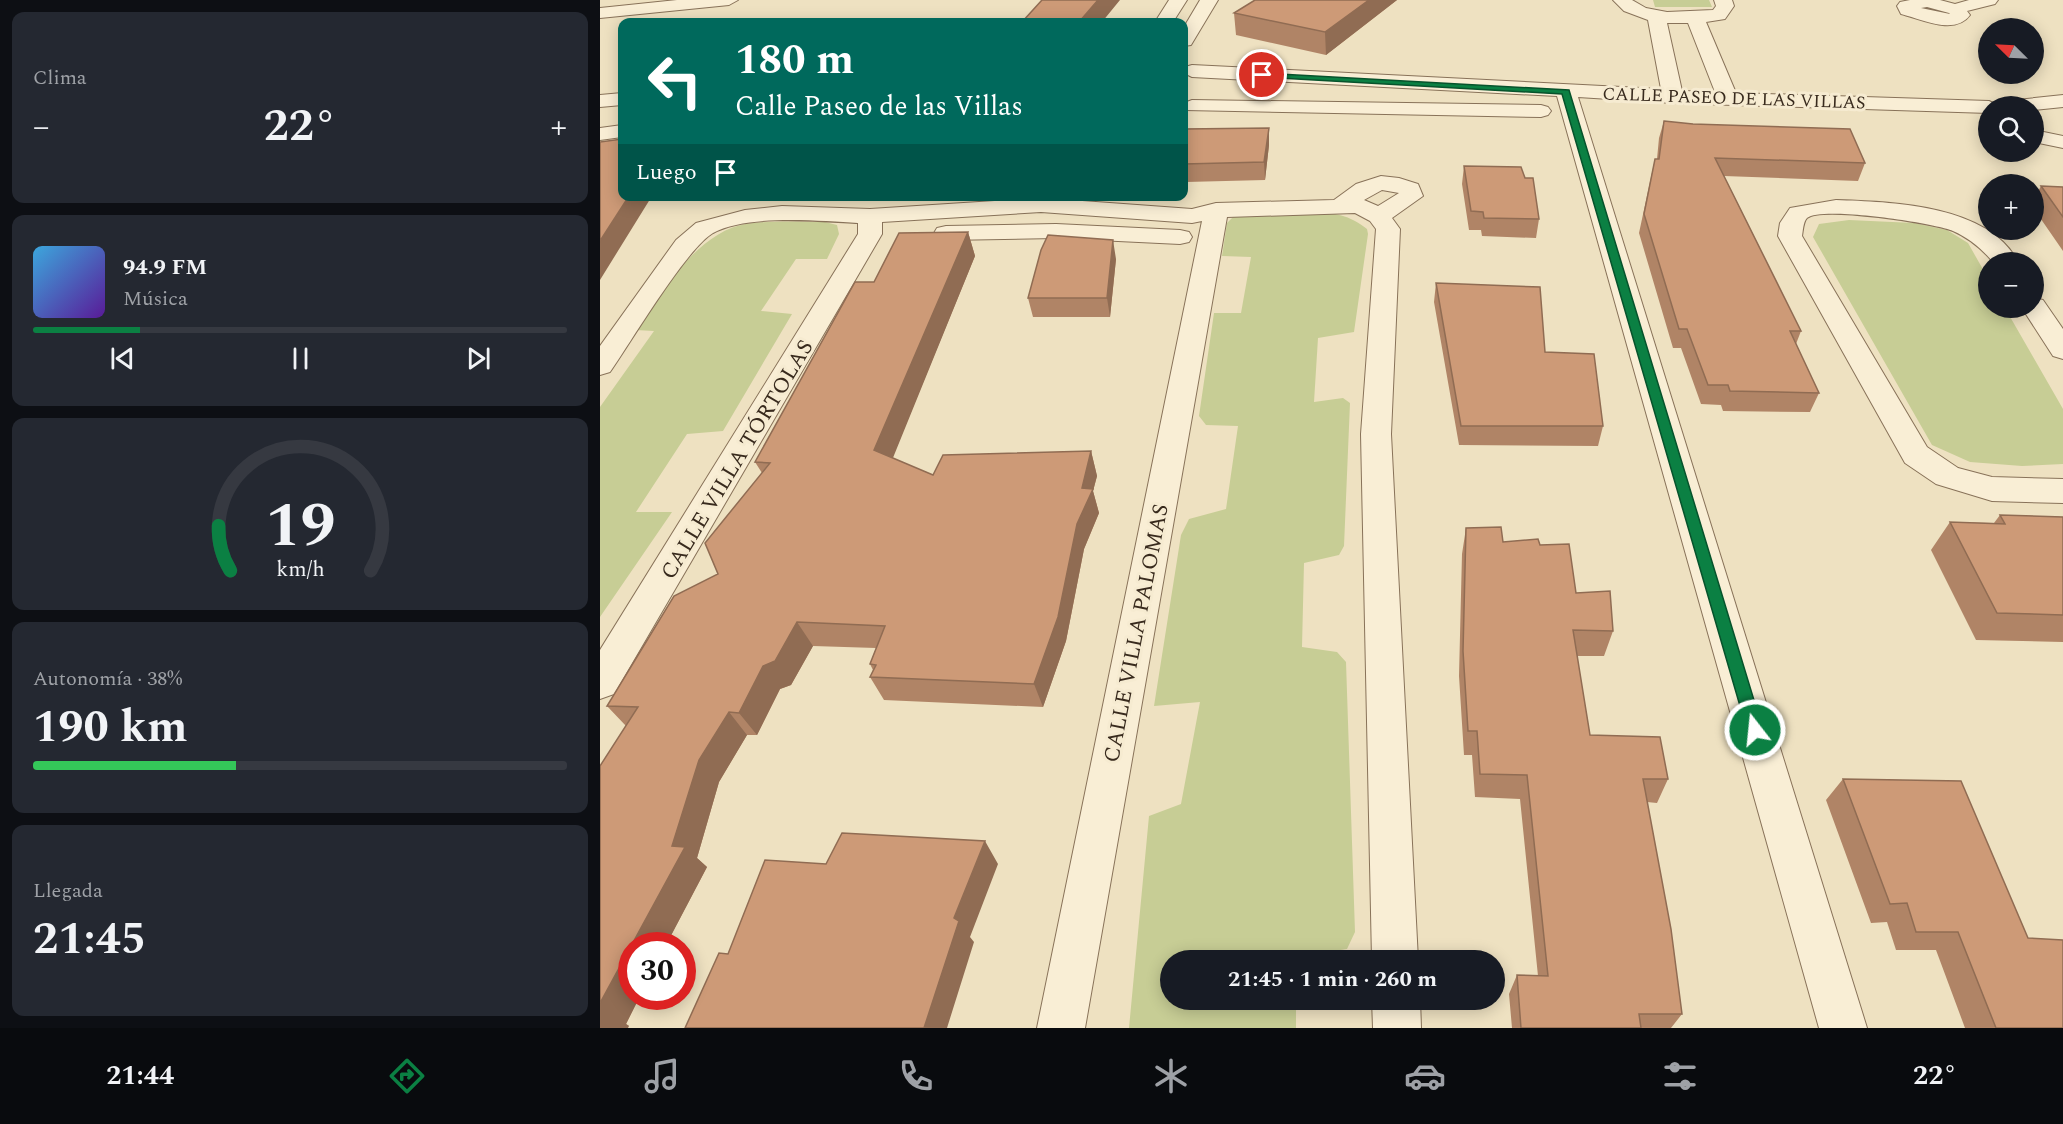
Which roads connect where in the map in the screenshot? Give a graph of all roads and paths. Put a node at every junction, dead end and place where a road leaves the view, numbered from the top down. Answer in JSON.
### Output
{"nodes":[{"id":1,"x":628,"y":0,"type":"edge"},
{"id":2,"x":729,"y":0,"type":"edge"},
{"id":3,"x":1178,"y":0,"type":"edge"},
{"id":4,"x":1209,"y":0,"type":"edge"},
{"id":5,"x":1622,"y":0,"type":"edge"},
{"id":6,"x":1723,"y":0,"type":"edge"},
{"id":7,"x":1989,"y":0,"type":"edge"},
{"id":8,"x":1955,"y":9,"type":"dead end"},
{"id":9,"x":604,"y":12,"type":"edge"},
{"id":10,"x":1656,"y":15,"type":"junction"},
{"id":11,"x":1196,"y":17,"type":"junction"},
{"id":12,"x":1167,"y":18,"type":"edge"},
{"id":13,"x":1186,"y":18,"type":"edge"},
{"id":14,"x":1695,"y":18,"type":"junction"},
{"id":15,"x":1188,"y":33,"type":"edge"},
{"id":16,"x":1662,"y":48,"type":"junction"},
{"id":17,"x":1708,"y":50,"type":"junction"},
{"id":18,"x":1188,"y":69,"type":"edge"},
{"id":19,"x":1672,"y":97,"type":"junction"},
{"id":20,"x":618,"y":99,"type":"edge"},
{"id":21,"x":1728,"y":99,"type":"junction"},
{"id":22,"x":600,"y":101,"type":"edge"},
{"id":23,"x":2063,"y":101,"type":"edge"},
{"id":24,"x":2044,"y":103,"type":"edge"},
{"id":25,"x":1578,"y":105,"type":"junction"},
{"id":26,"x":1978,"y":107,"type":"edge"},
{"id":27,"x":1188,"y":109,"type":"edge"},
{"id":28,"x":1619,"y":114,"type":"dead end"},
{"id":29,"x":1978,"y":127,"type":"edge"},
{"id":30,"x":618,"y":132,"type":"edge"},
{"id":31,"x":600,"y":134,"type":"edge"},
{"id":32,"x":2044,"y":138,"type":"edge"},
{"id":33,"x":2063,"y":142,"type":"edge"},
{"id":34,"x":1043,"y":201,"type":"edge"},
{"id":35,"x":1072,"y":201,"type":"edge"},
{"id":36,"x":1213,"y":224,"type":"junction"},
{"id":37,"x":870,"y":225,"type":"junction"},
{"id":38,"x":1027,"y":231,"type":"junction"},
{"id":39,"x":1056,"y":231,"type":"junction"},
{"id":40,"x":1998,"y":252,"type":"edge"},
{"id":41,"x":2042,"y":318,"type":"edge"},
{"id":42,"x":2063,"y":350,"type":"edge"},
{"id":43,"x":600,"y":366,"type":"edge"},
{"id":44,"x":2063,"y":491,"type":"edge"},
{"id":45,"x":600,"y":683,"type":"edge"},
{"id":46,"x":1395,"y":950,"type":"edge"},
{"id":47,"x":1396,"y":1010,"type":"edge"},
{"id":48,"x":1061,"y":1028,"type":"edge"},
{"id":49,"x":1397,"y":1028,"type":"edge"},
{"id":50,"x":1843,"y":1028,"type":"edge"}],
"edges":[{"from":1,"to":9,"type":"street"},
{"from":2,"to":9,"type":"street"},
{"from":3,"to":12,"type":"street"},
{"from":4,"to":11,"type":"street"},
{"from":5,"to":10,"type":"street"},
{"from":6,"to":14,"type":"street"},
{"from":7,"to":8,"type":"street"},
{"from":10,"to":14,"type":"street"},
{"from":10,"to":16,"type":"street"},
{"from":11,"to":13,"type":"street"},
{"from":11,"to":15,"type":"street"},
{"from":14,"to":17,"type":"street"},
{"from":16,"to":17,"type":"street"},
{"from":16,"to":19,"type":"street"},
{"from":17,"to":21,"type":"street"},
{"from":18,"to":25,"type":"street","name":"CALLE PASEO DE LAS VILLAS"},
{"from":18,"to":27,"type":"street"},
{"from":19,"to":21,"type":"street","name":"CALLE PASEO DE LAS VILLAS"},
{"from":19,"to":25,"type":"street","name":"CALLE PASEO DE LAS VILLAS"},
{"from":20,"to":22,"type":"street"},
{"from":21,"to":26,"type":"street","name":"CALLE PASEO DE LAS VILLAS"},
{"from":23,"to":24,"type":"street"},
{"from":25,"to":27,"type":"street","name":"CALLE PASEO DE LAS VILLAS"},
{"from":25,"to":50,"type":"street"},
{"from":28,"to":29,"type":"street","name":"CALLE PASEO DE LAS VILLAS"},
{"from":30,"to":31,"type":"street"},
{"from":32,"to":33,"type":"street"},
{"from":34,"to":35,"type":"street"},
{"from":34,"to":37,"type":"street"},
{"from":34,"to":38,"type":"street"},
{"from":35,"to":36,"type":"street"},
{"from":35,"to":39,"type":"street"},
{"from":36,"to":39,"type":"street"},
{"from":36,"to":46,"type":"street"},
{"from":36,"to":48,"type":"street","name":"CALLE VILLA PALOMAS"},
{"from":37,"to":38,"type":"street"},
{"from":37,"to":43,"type":"street"},
{"from":37,"to":45,"type":"street","name":"CALLE VILLA TÓRTOLAS"},
{"from":38,"to":39,"type":"street"},
{"from":40,"to":44,"type":"street"},
{"from":41,"to":42,"type":"street"},
{"from":47,"to":49,"type":"street"}]}
